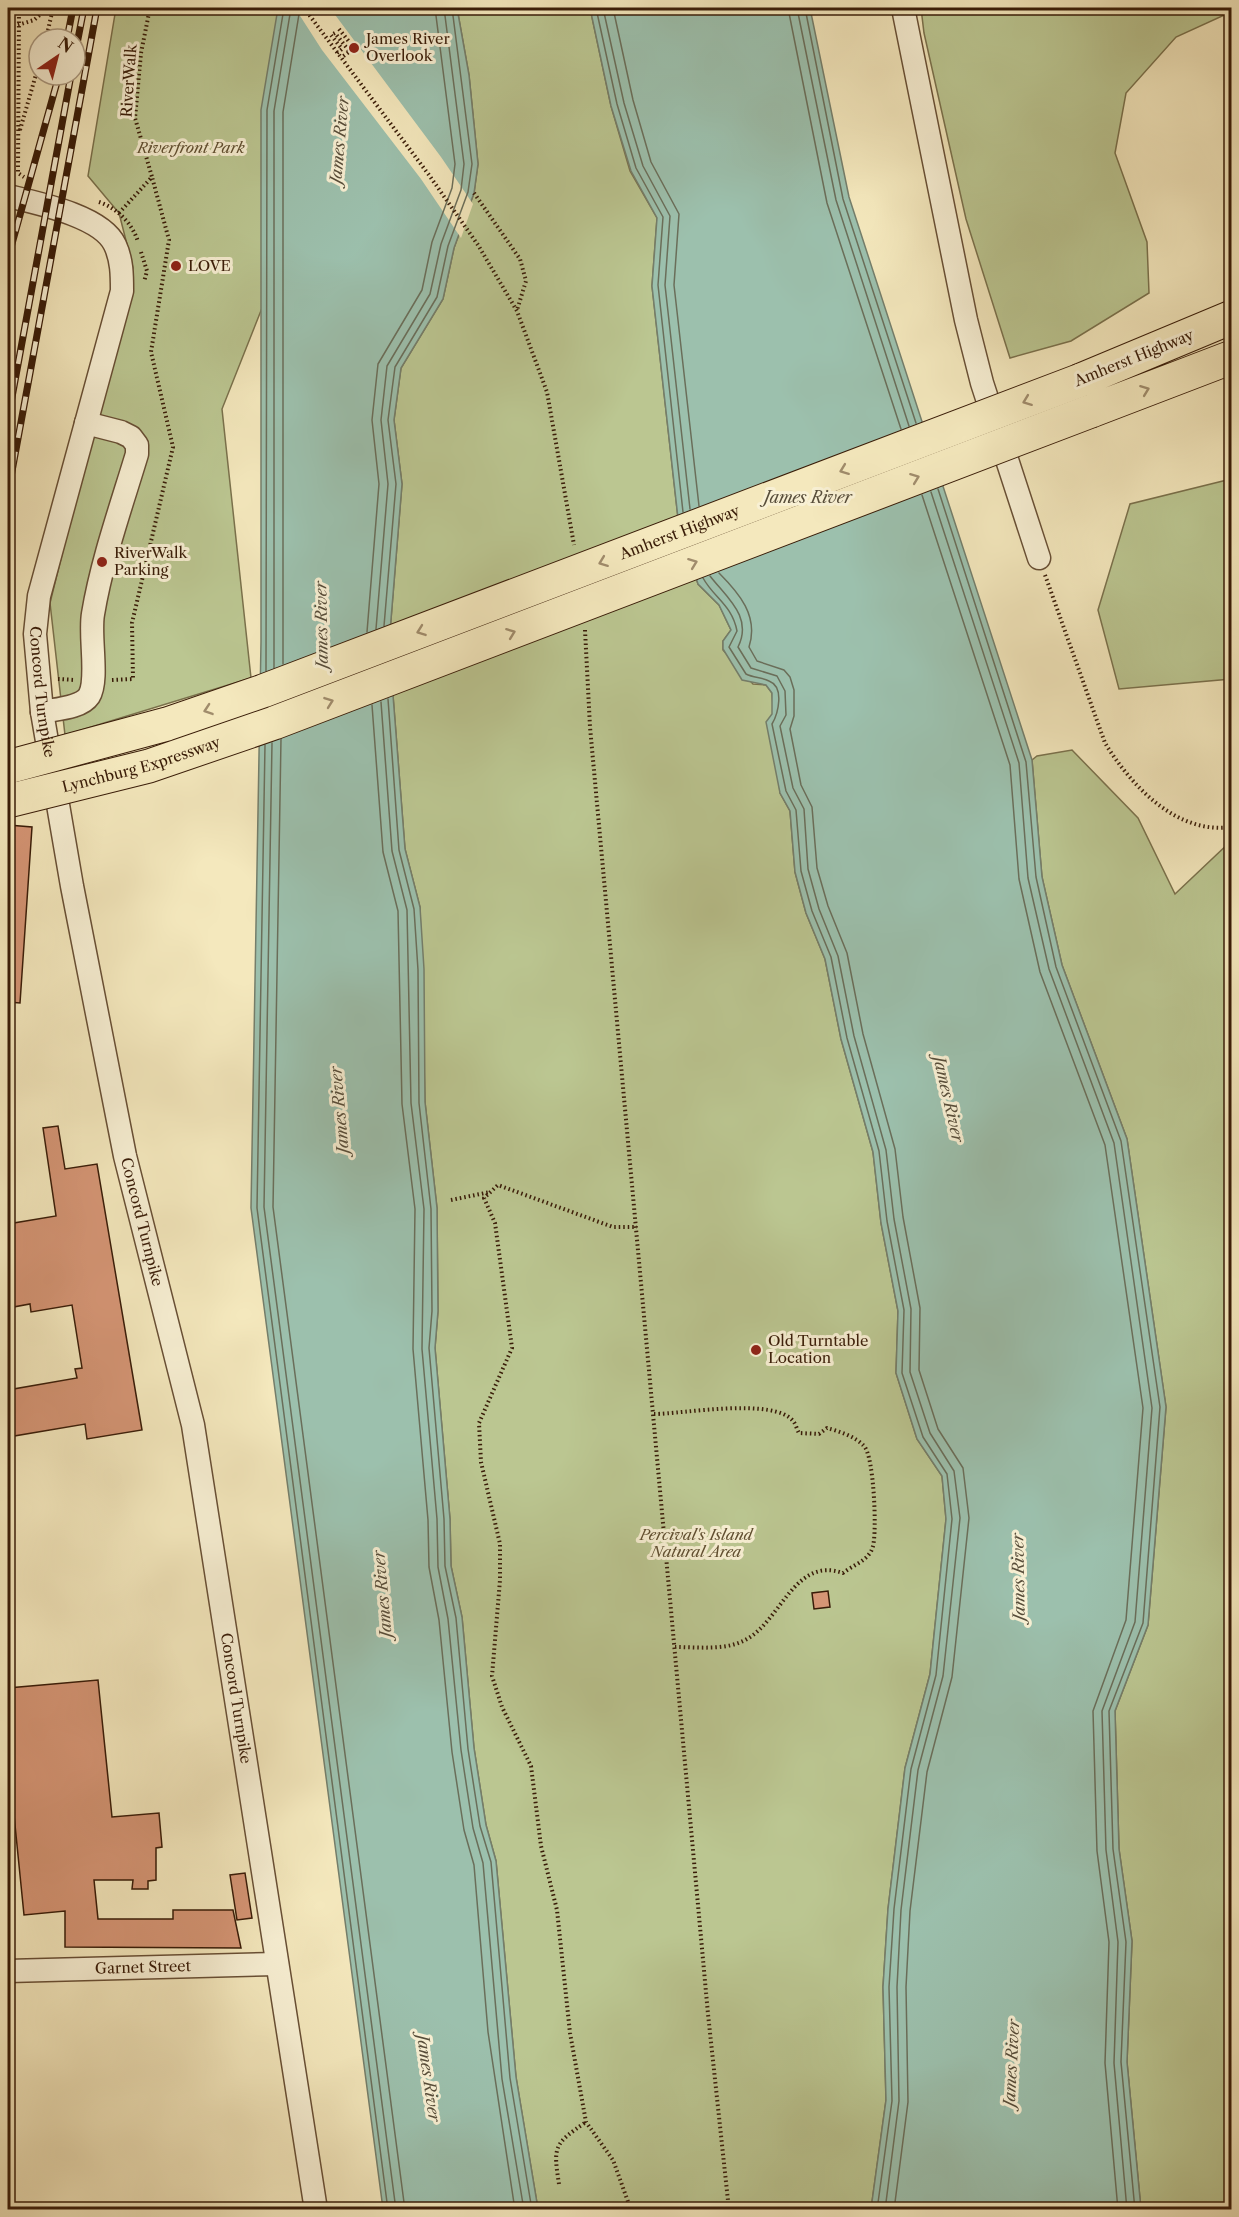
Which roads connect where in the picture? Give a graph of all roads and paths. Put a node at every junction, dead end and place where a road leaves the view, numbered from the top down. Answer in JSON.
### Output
{"nodes":[{"id":1,"x":19,"y":8,"type":"edge"},
{"id":2,"x":48,"y":8,"type":"edge"},
{"id":3,"x":53,"y":8,"type":"edge"},
{"id":4,"x":150,"y":8,"type":"edge"},
{"id":5,"x":304,"y":8,"type":"edge"},
{"id":6,"x":903,"y":8,"type":"edge"},
{"id":7,"x":18,"y":25,"type":"junction"},
{"id":8,"x":49,"y":27,"type":"edge"},
{"id":9,"x":339,"y":29,"type":"dead end"},
{"id":10,"x":350,"y":52,"type":"junction"},
{"id":11,"x":337,"y":53,"type":"junction"},
{"id":12,"x":341,"y":58,"type":"junction"},
{"id":13,"x":32,"y":87,"type":"edge"},
{"id":14,"x":18,"y":136,"type":"junction"},
{"id":15,"x":18,"y":173,"type":"dead end"},
{"id":16,"x":474,"y":193,"type":"dead end"},
{"id":17,"x":8,"y":196,"type":"edge"},
{"id":18,"x":119,"y":213,"type":"dead end"},
{"id":19,"x":516,"y":311,"type":"junction"},
{"id":20,"x":1232,"y":317,"type":"edge"},
{"id":21,"x":1232,"y":357,"type":"edge"},
{"id":22,"x":86,"y":423,"type":"junction"},
{"id":23,"x":1042,"y":544,"type":"joint"},
{"id":24,"x":575,"y":548,"type":"dead end"},
{"id":25,"x":585,"y":626,"type":"dead end"},
{"id":26,"x":55,"y":671,"type":"dead end"},
{"id":27,"x":94,"y":682,"type":"junction"},
{"id":28,"x":42,"y":712,"type":"junction"},
{"id":29,"x":8,"y":767,"type":"edge"},
{"id":30,"x":8,"y":801,"type":"edge"},
{"id":31,"x":1232,"y":827,"type":"edge"},
{"id":32,"x":491,"y":1192,"type":"junction"},
{"id":33,"x":451,"y":1200,"type":"dead end"},
{"id":34,"x":637,"y":1227,"type":"junction"},
{"id":35,"x":654,"y":1414,"type":"junction"},
{"id":36,"x":675,"y":1647,"type":"junction"},
{"id":37,"x":277,"y":1964,"type":"junction"},
{"id":38,"x":8,"y":1971,"type":"edge"},
{"id":39,"x":586,"y":2122,"type":"junction"},
{"id":40,"x":559,"y":2184,"type":"dead end"},
{"id":41,"x":316,"y":2210,"type":"edge"},
{"id":42,"x":631,"y":2210,"type":"edge"},
{"id":43,"x":729,"y":2210,"type":"edge"}],
"edges":[{"from":1,"to":7,"type":"path"},
{"from":2,"to":7,"type":"path"},
{"from":3,"to":8,"type":"path"},
{"from":4,"to":18,"type":"path","name":"RiverWalk"},
{"from":5,"to":11,"type":"path"},
{"from":6,"to":23,"type":"street"},
{"from":7,"to":14,"type":"path"},
{"from":9,"to":10,"type":"path"},
{"from":10,"to":11,"type":"path"},
{"from":10,"to":12,"type":"path"},
{"from":11,"to":12,"type":"path"},
{"from":12,"to":19,"type":"path"},
{"from":13,"to":14,"type":"path"},
{"from":14,"to":15,"type":"path"},
{"from":16,"to":19,"type":"path"},
{"from":17,"to":22,"type":"street","name":"Concord Turnpike"},
{"from":19,"to":24,"type":"path"},
{"from":20,"to":29,"type":"highway","name":"Amherst Highway","one_way":true,"bridge":true},
{"from":30,"to":21,"type":"highway","name":"Lynchburg Expressway","one_way":true,"bridge":true},
{"from":22,"to":27,"type":"street"},
{"from":22,"to":28,"type":"street","name":"Concord Turnpike"},
{"from":23,"to":31,"type":"path"},
{"from":25,"to":34,"type":"path"},
{"from":26,"to":27,"type":"path"},
{"from":27,"to":28,"type":"street"},
{"from":28,"to":37,"type":"street","name":"Concord Turnpike"},
{"from":32,"to":33,"type":"path"},
{"from":32,"to":34,"type":"path"},
{"from":32,"to":39,"type":"path"},
{"from":34,"to":35,"type":"path"},
{"from":35,"to":36,"type":"path"},
{"from":35,"to":36,"type":"path"},
{"from":36,"to":43,"type":"path"},
{"from":37,"to":38,"type":"street","name":"Garnet Street"},
{"from":37,"to":41,"type":"street","name":"Concord Turnpike"},
{"from":39,"to":40,"type":"path"},
{"from":39,"to":42,"type":"path"}]}
